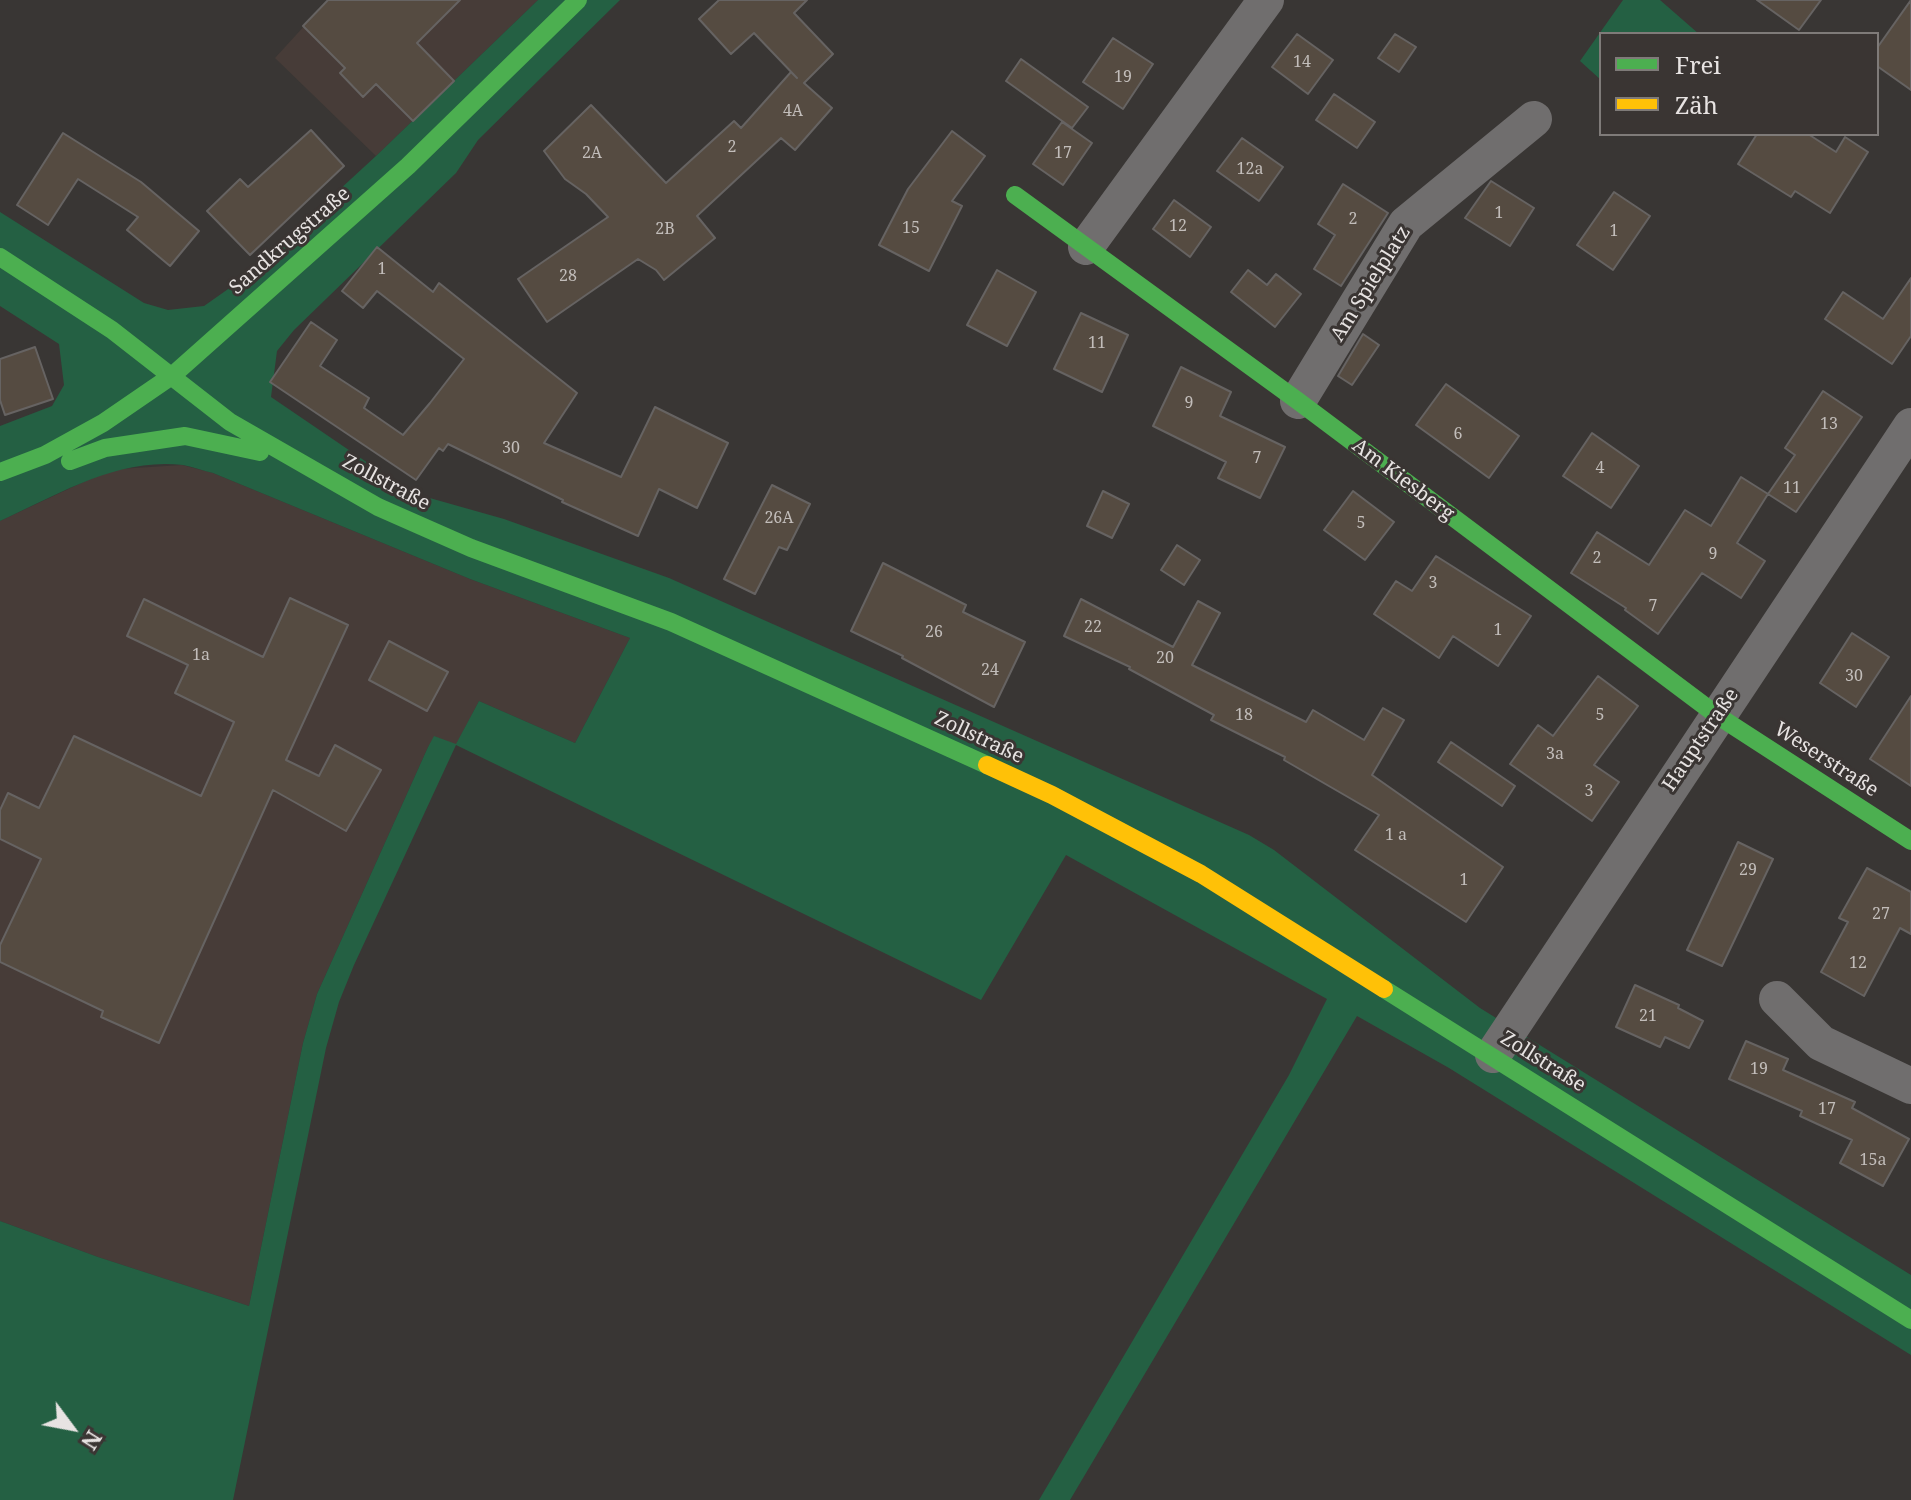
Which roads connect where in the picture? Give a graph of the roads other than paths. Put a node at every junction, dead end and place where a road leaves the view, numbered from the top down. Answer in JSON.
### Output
{"nodes":[{"id":1,"x":578,"y":0,"type":"edge"},
{"id":2,"x":1266,"y":0,"type":"edge"},
{"id":3,"x":1534,"y":119,"type":"dead end"},
{"id":4,"x":1015,"y":195,"type":"dead end"},
{"id":5,"x":1086,"y":247,"type":"junction"},
{"id":6,"x":0,"y":257,"type":"edge"},
{"id":7,"x":173,"y":375,"type":"junction"},
{"id":8,"x":1298,"y":401,"type":"junction"},
{"id":9,"x":1911,"y":426,"type":"edge"},
{"id":10,"x":0,"y":472,"type":"edge"},
{"id":11,"x":318,"y":472,"type":"junction"},
{"id":12,"x":0,"y":488,"type":"edge"},
{"id":13,"x":1718,"y":716,"type":"junction"},
{"id":14,"x":1911,"y":841,"type":"edge"},
{"id":15,"x":1777,"y":999,"type":"dead end"},
{"id":16,"x":1493,"y":1055,"type":"junction"},
{"id":17,"x":1911,"y":1086,"type":"edge"},
{"id":18,"x":1911,"y":1320,"type":"edge"}],
"edges":[{"from":1,"to":7,"type":"street","name":"Sandkrugstraße"},
{"from":2,"to":5,"type":"street"},
{"from":3,"to":8,"type":"street","name":"Am Spielplatz"},
{"from":4,"to":5,"type":"street","name":"Am Kiesberg"},
{"from":5,"to":8,"type":"street","name":"Am Kiesberg"},
{"from":6,"to":7,"type":"street","name":"Zollstraße"},
{"from":7,"to":10,"type":"street","name":"Sandkrugstraße"},
{"from":7,"to":11,"type":"street","name":"Zollstraße"},
{"from":8,"to":13,"type":"street","name":"Am Kiesberg"},
{"from":9,"to":13,"type":"street","name":"Hauptstraße"},
{"from":11,"to":12,"type":"street"},
{"from":11,"to":16,"type":"street","name":"Zollstraße"},
{"from":13,"to":14,"type":"street","name":"Weserstraße"},
{"from":13,"to":16,"type":"street","name":"Hauptstraße"},
{"from":15,"to":17,"type":"street"},
{"from":16,"to":18,"type":"street","name":"Zollstraße"}]}
